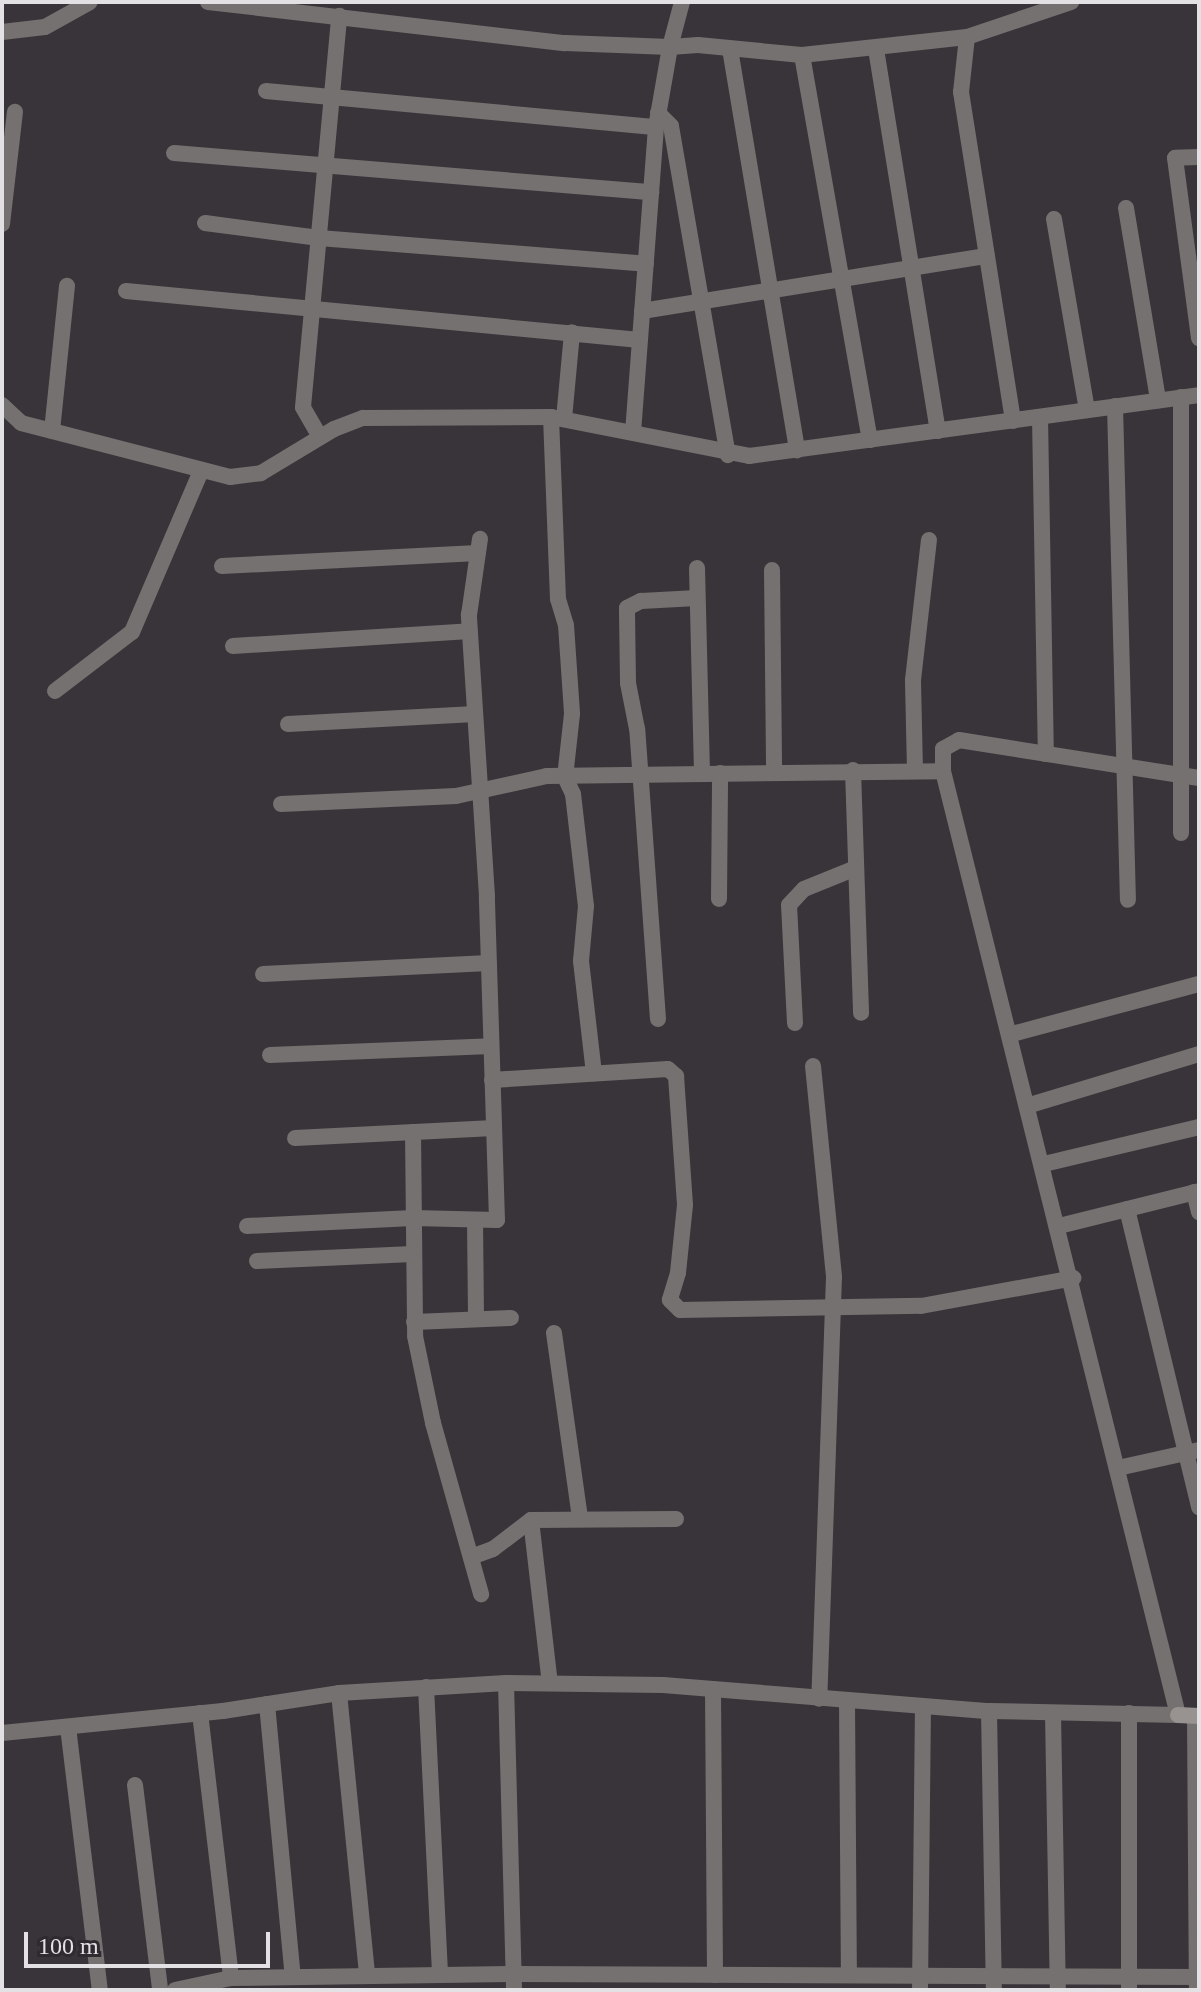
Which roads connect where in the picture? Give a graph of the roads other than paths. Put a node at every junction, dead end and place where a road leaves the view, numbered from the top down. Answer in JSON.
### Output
{"nodes":[{"id":1,"x":90,"y":2,"type":"edge"},
{"id":2,"x":208,"y":2,"type":"edge"},
{"id":3,"x":682,"y":2,"type":"edge"},
{"id":4,"x":1071,"y":2,"type":"edge"},
{"id":5,"x":68,"y":9,"type":"edge"},
{"id":6,"x":339,"y":16,"type":"junction"},
{"id":7,"x":2,"y":32,"type":"edge"},
{"id":8,"x":967,"y":37,"type":"junction"},
{"id":9,"x":670,"y":47,"type":"junction"},
{"id":10,"x":730,"y":49,"type":"junction"},
{"id":11,"x":876,"y":49,"type":"junction"},
{"id":12,"x":802,"y":55,"type":"junction"},
{"id":13,"x":266,"y":91,"type":"dead end"},
{"id":14,"x":332,"y":96,"type":"junction"},
{"id":15,"x":15,"y":112,"type":"dead end"},
{"id":16,"x":657,"y":120,"type":"junction"},
{"id":17,"x":174,"y":153,"type":"dead end"},
{"id":18,"x":1199,"y":157,"type":"edge"},
{"id":19,"x":325,"y":166,"type":"junction"},
{"id":20,"x":651,"y":192,"type":"junction"},
{"id":21,"x":1126,"y":208,"type":"dead end"},
{"id":22,"x":1054,"y":219,"type":"dead end"},
{"id":23,"x":205,"y":223,"type":"dead end"},
{"id":24,"x":2,"y":224,"type":"edge"},
{"id":25,"x":319,"y":238,"type":"junction"},
{"id":26,"x":987,"y":256,"type":"junction"},
{"id":27,"x":646,"y":264,"type":"junction"},
{"id":28,"x":912,"y":268,"type":"junction"},
{"id":29,"x":842,"y":279,"type":"junction"},
{"id":30,"x":67,"y":286,"type":"dead end"},
{"id":31,"x":126,"y":291,"type":"dead end"},
{"id":32,"x":769,"y":291,"type":"junction"},
{"id":33,"x":702,"y":302,"type":"junction"},
{"id":34,"x":312,"y":309,"type":"junction"},
{"id":35,"x":642,"y":311,"type":"junction"},
{"id":36,"x":572,"y":332,"type":"junction"},
{"id":37,"x":1199,"y":338,"type":"edge"},
{"id":38,"x":640,"y":340,"type":"junction"},
{"id":39,"x":1199,"y":395,"type":"edge"},
{"id":40,"x":1181,"y":397,"type":"junction"},
{"id":41,"x":1158,"y":400,"type":"junction"},
{"id":42,"x":2,"y":405,"type":"edge"},
{"id":43,"x":1115,"y":406,"type":"junction"},
{"id":44,"x":1087,"y":410,"type":"junction"},
{"id":45,"x":1040,"y":417,"type":"junction"},
{"id":46,"x":557,"y":418,"type":"junction"},
{"id":47,"x":1013,"y":421,"type":"junction"},
{"id":48,"x":52,"y":431,"type":"junction"},
{"id":49,"x":938,"y":431,"type":"junction"},
{"id":50,"x":633,"y":432,"type":"junction"},
{"id":51,"x":320,"y":437,"type":"junction"},
{"id":52,"x":870,"y":440,"type":"junction"},
{"id":53,"x":797,"y":450,"type":"junction"},
{"id":54,"x":728,"y":455,"type":"junction"},
{"id":55,"x":200,"y":473,"type":"junction"},
{"id":56,"x":929,"y":540,"type":"dead end"},
{"id":57,"x":222,"y":566,"type":"dead end"},
{"id":58,"x":697,"y":568,"type":"dead end"},
{"id":59,"x":772,"y":570,"type":"dead end"},
{"id":60,"x":697,"y":598,"type":"junction"},
{"id":61,"x":470,"y":631,"type":"junction"},
{"id":62,"x":233,"y":646,"type":"dead end"},
{"id":63,"x":55,"y":691,"type":"dead end"},
{"id":64,"x":475,"y":714,"type":"junction"},
{"id":65,"x":288,"y":724,"type":"dead end"},
{"id":66,"x":1046,"y":754,"type":"junction"},
{"id":67,"x":1122,"y":766,"type":"junction"},
{"id":68,"x":774,"y":770,"type":"junction"},
{"id":69,"x":853,"y":770,"type":"junction"},
{"id":70,"x":915,"y":770,"type":"junction"},
{"id":71,"x":943,"y":771,"type":"junction"},
{"id":72,"x":720,"y":773,"type":"junction"},
{"id":73,"x":702,"y":774,"type":"junction"},
{"id":74,"x":1180,"y":775,"type":"junction"},
{"id":75,"x":565,"y":777,"type":"junction"},
{"id":76,"x":640,"y":778,"type":"junction"},
{"id":77,"x":1199,"y":778,"type":"edge"},
{"id":78,"x":480,"y":792,"type":"junction"},
{"id":79,"x":281,"y":804,"type":"dead end"},
{"id":80,"x":1181,"y":833,"type":"dead end"},
{"id":81,"x":856,"y":868,"type":"junction"},
{"id":82,"x":719,"y":899,"type":"dead end"},
{"id":83,"x":1128,"y":900,"type":"dead end"},
{"id":84,"x":489,"y":963,"type":"junction"},
{"id":85,"x":263,"y":974,"type":"dead end"},
{"id":86,"x":1199,"y":984,"type":"edge"},
{"id":87,"x":861,"y":1013,"type":"dead end"},
{"id":88,"x":658,"y":1019,"type":"dead end"},
{"id":89,"x":795,"y":1023,"type":"dead end"},
{"id":90,"x":1012,"y":1034,"type":"junction"},
{"id":91,"x":491,"y":1046,"type":"junction"},
{"id":92,"x":1199,"y":1054,"type":"edge"},
{"id":93,"x":270,"y":1055,"type":"dead end"},
{"id":94,"x":813,"y":1066,"type":"dead end"},
{"id":95,"x":594,"y":1073,"type":"junction"},
{"id":96,"x":492,"y":1080,"type":"junction"},
{"id":97,"x":1030,"y":1105,"type":"junction"},
{"id":98,"x":1199,"y":1127,"type":"edge"},
{"id":99,"x":494,"y":1128,"type":"junction"},
{"id":100,"x":413,"y":1132,"type":"junction"},
{"id":101,"x":295,"y":1138,"type":"dead end"},
{"id":102,"x":1044,"y":1164,"type":"junction"},
{"id":103,"x":1197,"y":1192,"type":"edge"},
{"id":104,"x":1127,"y":1209,"type":"junction"},
{"id":105,"x":1199,"y":1212,"type":"edge"},
{"id":106,"x":413,"y":1218,"type":"junction"},
{"id":107,"x":475,"y":1220,"type":"junction"},
{"id":108,"x":247,"y":1226,"type":"dead end"},
{"id":109,"x":1059,"y":1226,"type":"junction"},
{"id":110,"x":413,"y":1254,"type":"junction"},
{"id":111,"x":257,"y":1261,"type":"dead end"},
{"id":112,"x":1073,"y":1278,"type":"junction"},
{"id":113,"x":832,"y":1307,"type":"junction"},
{"id":114,"x":511,"y":1318,"type":"dead end"},
{"id":115,"x":476,"y":1319,"type":"junction"},
{"id":116,"x":414,"y":1322,"type":"junction"},
{"id":117,"x":554,"y":1333,"type":"dead end"},
{"id":118,"x":1192,"y":1451,"type":"edge"},
{"id":119,"x":1118,"y":1468,"type":"junction"},
{"id":120,"x":1199,"y":1507,"type":"edge"},
{"id":121,"x":580,"y":1519,"type":"junction"},
{"id":122,"x":676,"y":1519,"type":"dead end"},
{"id":123,"x":531,"y":1520,"type":"junction"},
{"id":124,"x":471,"y":1557,"type":"junction"},
{"id":125,"x":481,"y":1594,"type":"dead end"},
{"id":126,"x":506,"y":1683,"type":"junction"},
{"id":127,"x":550,"y":1683,"type":"junction"},
{"id":128,"x":426,"y":1687,"type":"junction"},
{"id":129,"x":713,"y":1689,"type":"junction"},
{"id":130,"x":339,"y":1693,"type":"junction"},
{"id":131,"x":819,"y":1699,"type":"junction"},
{"id":132,"x":847,"y":1702,"type":"junction"},
{"id":133,"x":267,"y":1704,"type":"junction"},
{"id":134,"x":923,"y":1707,"type":"junction"},
{"id":135,"x":989,"y":1711,"type":"junction"},
{"id":136,"x":200,"y":1713,"type":"junction"},
{"id":137,"x":1053,"y":1713,"type":"junction"},
{"id":138,"x":1129,"y":1713,"type":"junction"},
{"id":139,"x":1191,"y":1716,"type":"edge"},
{"id":140,"x":68,"y":1727,"type":"junction"},
{"id":141,"x":2,"y":1733,"type":"edge"},
{"id":142,"x":135,"y":1785,"type":"dead end"},
{"id":143,"x":440,"y":1975,"type":"junction"},
{"id":144,"x":715,"y":1975,"type":"junction"},
{"id":145,"x":849,"y":1975,"type":"junction"},
{"id":146,"x":367,"y":1976,"type":"junction"},
{"id":147,"x":293,"y":1977,"type":"junction"},
{"id":148,"x":231,"y":1978,"type":"junction"},
{"id":149,"x":514,"y":1982,"type":"edge"},
{"id":150,"x":1197,"y":1982,"type":"edge"},
{"id":151,"x":920,"y":1983,"type":"edge"},
{"id":152,"x":994,"y":1983,"type":"edge"},
{"id":153,"x":1057,"y":1983,"type":"edge"},
{"id":154,"x":1128,"y":1984,"type":"edge"},
{"id":155,"x":100,"y":1990,"type":"edge"},
{"id":156,"x":160,"y":1990,"type":"edge"},
{"id":157,"x":175,"y":1990,"type":"edge"}],
"edges":[{"from":1,"to":5,"type":"street"},
{"from":2,"to":6,"type":"street"},
{"from":3,"to":9,"type":"street"},
{"from":4,"to":8,"type":"street"},
{"from":5,"to":7,"type":"street"},
{"from":6,"to":9,"type":"street"},
{"from":6,"to":14,"type":"street"},
{"from":8,"to":11,"type":"street"},
{"from":8,"to":26,"type":"street"},
{"from":9,"to":10,"type":"street"},
{"from":9,"to":16,"type":"street"},
{"from":10,"to":12,"type":"street"},
{"from":10,"to":32,"type":"street"},
{"from":11,"to":12,"type":"street"},
{"from":11,"to":28,"type":"street"},
{"from":12,"to":29,"type":"street"},
{"from":13,"to":14,"type":"street"},
{"from":14,"to":16,"type":"street"},
{"from":14,"to":19,"type":"street"},
{"from":15,"to":24,"type":"street"},
{"from":16,"to":20,"type":"street"},
{"from":16,"to":33,"type":"street"},
{"from":17,"to":19,"type":"street"},
{"from":18,"to":37,"type":"street"},
{"from":19,"to":20,"type":"street"},
{"from":19,"to":25,"type":"street"},
{"from":20,"to":27,"type":"street"},
{"from":21,"to":41,"type":"street"},
{"from":22,"to":44,"type":"street"},
{"from":23,"to":25,"type":"street"},
{"from":25,"to":27,"type":"street"},
{"from":25,"to":34,"type":"street"},
{"from":26,"to":28,"type":"street"},
{"from":26,"to":47,"type":"street"},
{"from":27,"to":35,"type":"street"},
{"from":28,"to":29,"type":"street"},
{"from":28,"to":49,"type":"street"},
{"from":29,"to":32,"type":"street"},
{"from":29,"to":52,"type":"street"},
{"from":30,"to":48,"type":"street"},
{"from":31,"to":34,"type":"street"},
{"from":32,"to":33,"type":"street"},
{"from":32,"to":53,"type":"street"},
{"from":33,"to":35,"type":"street"},
{"from":33,"to":54,"type":"street"},
{"from":34,"to":36,"type":"street"},
{"from":34,"to":51,"type":"street"},
{"from":35,"to":38,"type":"street"},
{"from":36,"to":38,"type":"street"},
{"from":36,"to":46,"type":"street"},
{"from":38,"to":50,"type":"street"},
{"from":39,"to":40,"type":"street"},
{"from":40,"to":41,"type":"street"},
{"from":40,"to":74,"type":"street"},
{"from":41,"to":43,"type":"street"},
{"from":42,"to":48,"type":"street"},
{"from":43,"to":44,"type":"street"},
{"from":43,"to":67,"type":"street"},
{"from":44,"to":45,"type":"street"},
{"from":45,"to":47,"type":"street"},
{"from":45,"to":66,"type":"street"},
{"from":46,"to":50,"type":"street"},
{"from":46,"to":51,"type":"street"},
{"from":46,"to":75,"type":"street"},
{"from":47,"to":49,"type":"street"},
{"from":48,"to":55,"type":"street"},
{"from":49,"to":52,"type":"street"},
{"from":50,"to":54,"type":"street"},
{"from":51,"to":55,"type":"street"},
{"from":52,"to":53,"type":"street"},
{"from":53,"to":54,"type":"street"},
{"from":55,"to":63,"type":"street"},
{"from":56,"to":70,"type":"street"},
{"from":57,"to":61,"type":"street"},
{"from":58,"to":60,"type":"street"},
{"from":59,"to":68,"type":"street"},
{"from":60,"to":73,"type":"street"},
{"from":60,"to":76,"type":"street"},
{"from":61,"to":62,"type":"street"},
{"from":61,"to":64,"type":"street"},
{"from":64,"to":65,"type":"street"},
{"from":64,"to":78,"type":"street"},
{"from":66,"to":67,"type":"street"},
{"from":66,"to":71,"type":"street"},
{"from":67,"to":74,"type":"street"},
{"from":67,"to":83,"type":"street"},
{"from":68,"to":69,"type":"street"},
{"from":68,"to":72,"type":"street"},
{"from":69,"to":70,"type":"street"},
{"from":69,"to":81,"type":"street"},
{"from":70,"to":71,"type":"street"},
{"from":71,"to":90,"type":"street"},
{"from":72,"to":73,"type":"street"},
{"from":72,"to":82,"type":"street"},
{"from":73,"to":76,"type":"street"},
{"from":74,"to":77,"type":"street"},
{"from":74,"to":80,"type":"street"},
{"from":75,"to":76,"type":"street"},
{"from":75,"to":78,"type":"street"},
{"from":75,"to":95,"type":"street"},
{"from":76,"to":88,"type":"street"},
{"from":78,"to":79,"type":"street"},
{"from":78,"to":84,"type":"street"},
{"from":81,"to":87,"type":"street"},
{"from":81,"to":89,"type":"street"},
{"from":84,"to":85,"type":"street"},
{"from":84,"to":91,"type":"street"},
{"from":86,"to":90,"type":"street"},
{"from":90,"to":97,"type":"street"},
{"from":91,"to":93,"type":"street"},
{"from":91,"to":96,"type":"street"},
{"from":92,"to":97,"type":"street"},
{"from":94,"to":113,"type":"street"},
{"from":95,"to":96,"type":"street"},
{"from":95,"to":113,"type":"street"},
{"from":96,"to":99,"type":"street"},
{"from":97,"to":102,"type":"street"},
{"from":98,"to":102,"type":"street"},
{"from":99,"to":100,"type":"street"},
{"from":99,"to":107,"type":"street"},
{"from":100,"to":101,"type":"street"},
{"from":100,"to":106,"type":"street"},
{"from":102,"to":109,"type":"street"},
{"from":103,"to":104,"type":"street"},
{"from":103,"to":105,"type":"street"},
{"from":104,"to":109,"type":"street"},
{"from":104,"to":118,"type":"street"},
{"from":106,"to":107,"type":"street"},
{"from":106,"to":108,"type":"street"},
{"from":106,"to":110,"type":"street"},
{"from":107,"to":115,"type":"street"},
{"from":109,"to":112,"type":"street"},
{"from":110,"to":111,"type":"street"},
{"from":110,"to":116,"type":"street"},
{"from":112,"to":113,"type":"street"},
{"from":112,"to":119,"type":"street"},
{"from":113,"to":131,"type":"street"},
{"from":114,"to":115,"type":"street"},
{"from":115,"to":116,"type":"street"},
{"from":116,"to":124,"type":"street"},
{"from":117,"to":121,"type":"street"},
{"from":118,"to":119,"type":"street"},
{"from":118,"to":120,"type":"street"},
{"from":119,"to":139,"type":"street"},
{"from":121,"to":122,"type":"street"},
{"from":121,"to":123,"type":"street"},
{"from":123,"to":124,"type":"street"},
{"from":123,"to":127,"type":"street"},
{"from":124,"to":125,"type":"street"},
{"from":126,"to":127,"type":"street"},
{"from":126,"to":128,"type":"street"},
{"from":126,"to":149,"type":"street"},
{"from":127,"to":129,"type":"street"},
{"from":128,"to":130,"type":"street"},
{"from":128,"to":143,"type":"street"},
{"from":129,"to":131,"type":"street"},
{"from":129,"to":144,"type":"street"},
{"from":130,"to":133,"type":"street"},
{"from":130,"to":146,"type":"street"},
{"from":131,"to":132,"type":"street"},
{"from":132,"to":134,"type":"street"},
{"from":132,"to":145,"type":"street"},
{"from":133,"to":136,"type":"street"},
{"from":133,"to":147,"type":"street"},
{"from":134,"to":135,"type":"street"},
{"from":134,"to":151,"type":"street"},
{"from":135,"to":137,"type":"street"},
{"from":135,"to":152,"type":"street"},
{"from":136,"to":140,"type":"street"},
{"from":136,"to":148,"type":"street"},
{"from":137,"to":138,"type":"street"},
{"from":137,"to":153,"type":"street"},
{"from":138,"to":139,"type":"street"},
{"from":138,"to":154,"type":"street"},
{"from":139,"to":150,"type":"street"},
{"from":140,"to":141,"type":"street"},
{"from":140,"to":155,"type":"street"},
{"from":142,"to":156,"type":"street"},
{"from":143,"to":146,"type":"street"},
{"from":143,"to":149,"type":"street"},
{"from":144,"to":145,"type":"street"},
{"from":144,"to":149,"type":"street"},
{"from":145,"to":151,"type":"street"},
{"from":146,"to":147,"type":"street"},
{"from":147,"to":148,"type":"street"},
{"from":148,"to":157,"type":"street"},
{"from":150,"to":154,"type":"street"},
{"from":151,"to":152,"type":"street"},
{"from":152,"to":153,"type":"street"},
{"from":153,"to":154,"type":"street"}]}
